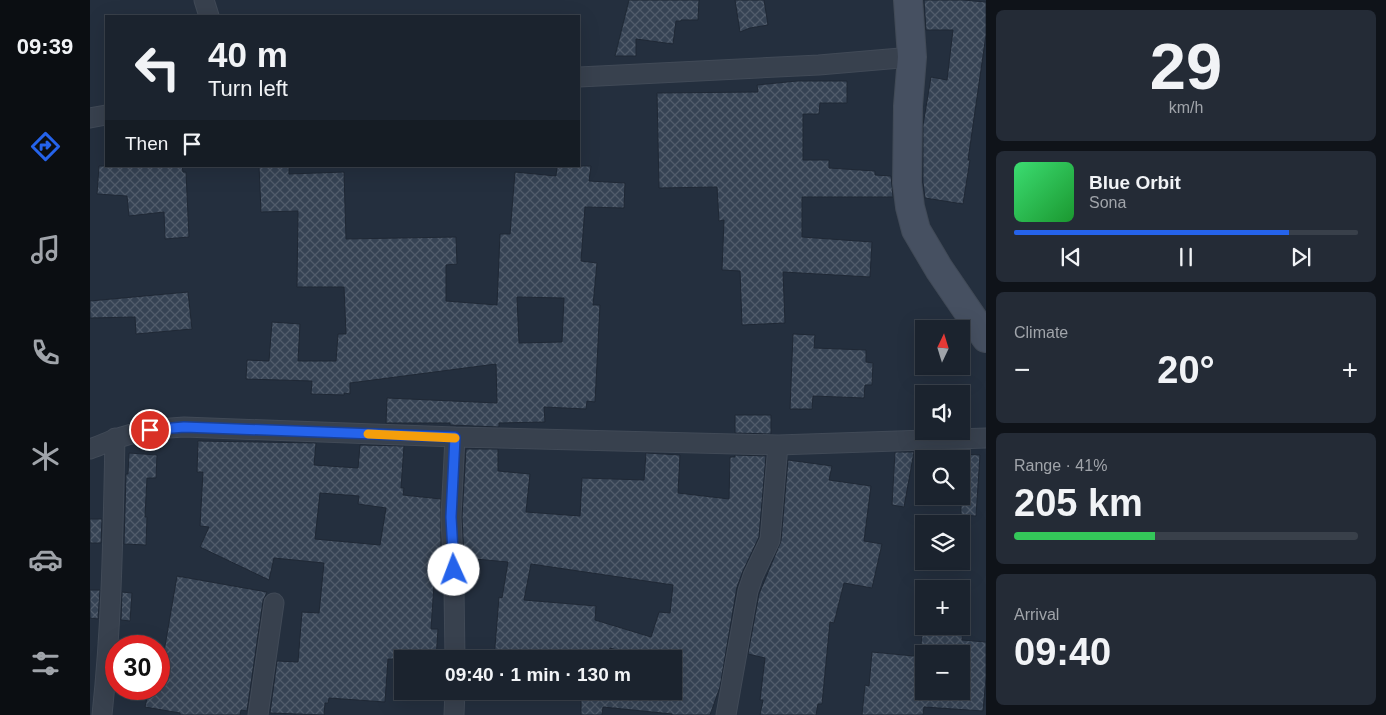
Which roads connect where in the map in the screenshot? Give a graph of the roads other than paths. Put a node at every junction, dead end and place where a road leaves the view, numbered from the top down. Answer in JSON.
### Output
{"nodes":[{"id":1,"x":204,"y":0,"type":"edge"},
{"id":2,"x":908,"y":0,"type":"edge"},
{"id":3,"x":209,"y":15,"type":"edge"},
{"id":4,"x":912,"y":57,"type":"junction"},
{"id":5,"x":580,"y":77,"type":"edge"},
{"id":6,"x":105,"y":115,"type":"edge"},
{"id":7,"x":90,"y":118,"type":"edge"},
{"id":8,"x":986,"y":338,"type":"edge"},
{"id":9,"x":455,"y":437,"type":"junction"},
{"id":10,"x":116,"y":438,"type":"junction"},
{"id":11,"x":986,"y":438,"type":"edge"},
{"id":12,"x":778,"y":445,"type":"junction"},
{"id":13,"x":90,"y":449,"type":"edge"},
{"id":14,"x":274,"y":604,"type":"dead end"},
{"id":15,"x":455,"y":650,"type":"edge"},
{"id":16,"x":455,"y":700,"type":"edge"},
{"id":17,"x":102,"y":715,"type":"edge"},
{"id":18,"x":258,"y":715,"type":"edge"},
{"id":19,"x":454,"y":715,"type":"edge"},
{"id":20,"x":726,"y":715,"type":"edge"}],
"edges":[{"from":1,"to":3,"type":"street"},
{"from":2,"to":4,"type":"street"},
{"from":4,"to":5,"type":"street"},
{"from":4,"to":8,"type":"street"},
{"from":6,"to":7,"type":"street"},
{"from":9,"to":10,"type":"street"},
{"from":9,"to":12,"type":"street"},
{"from":9,"to":15,"type":"street"},
{"from":10,"to":13,"type":"street"},
{"from":10,"to":17,"type":"street"},
{"from":11,"to":12,"type":"street"},
{"from":12,"to":20,"type":"street"},
{"from":14,"to":18,"type":"street"},
{"from":16,"to":19,"type":"street"}]}
